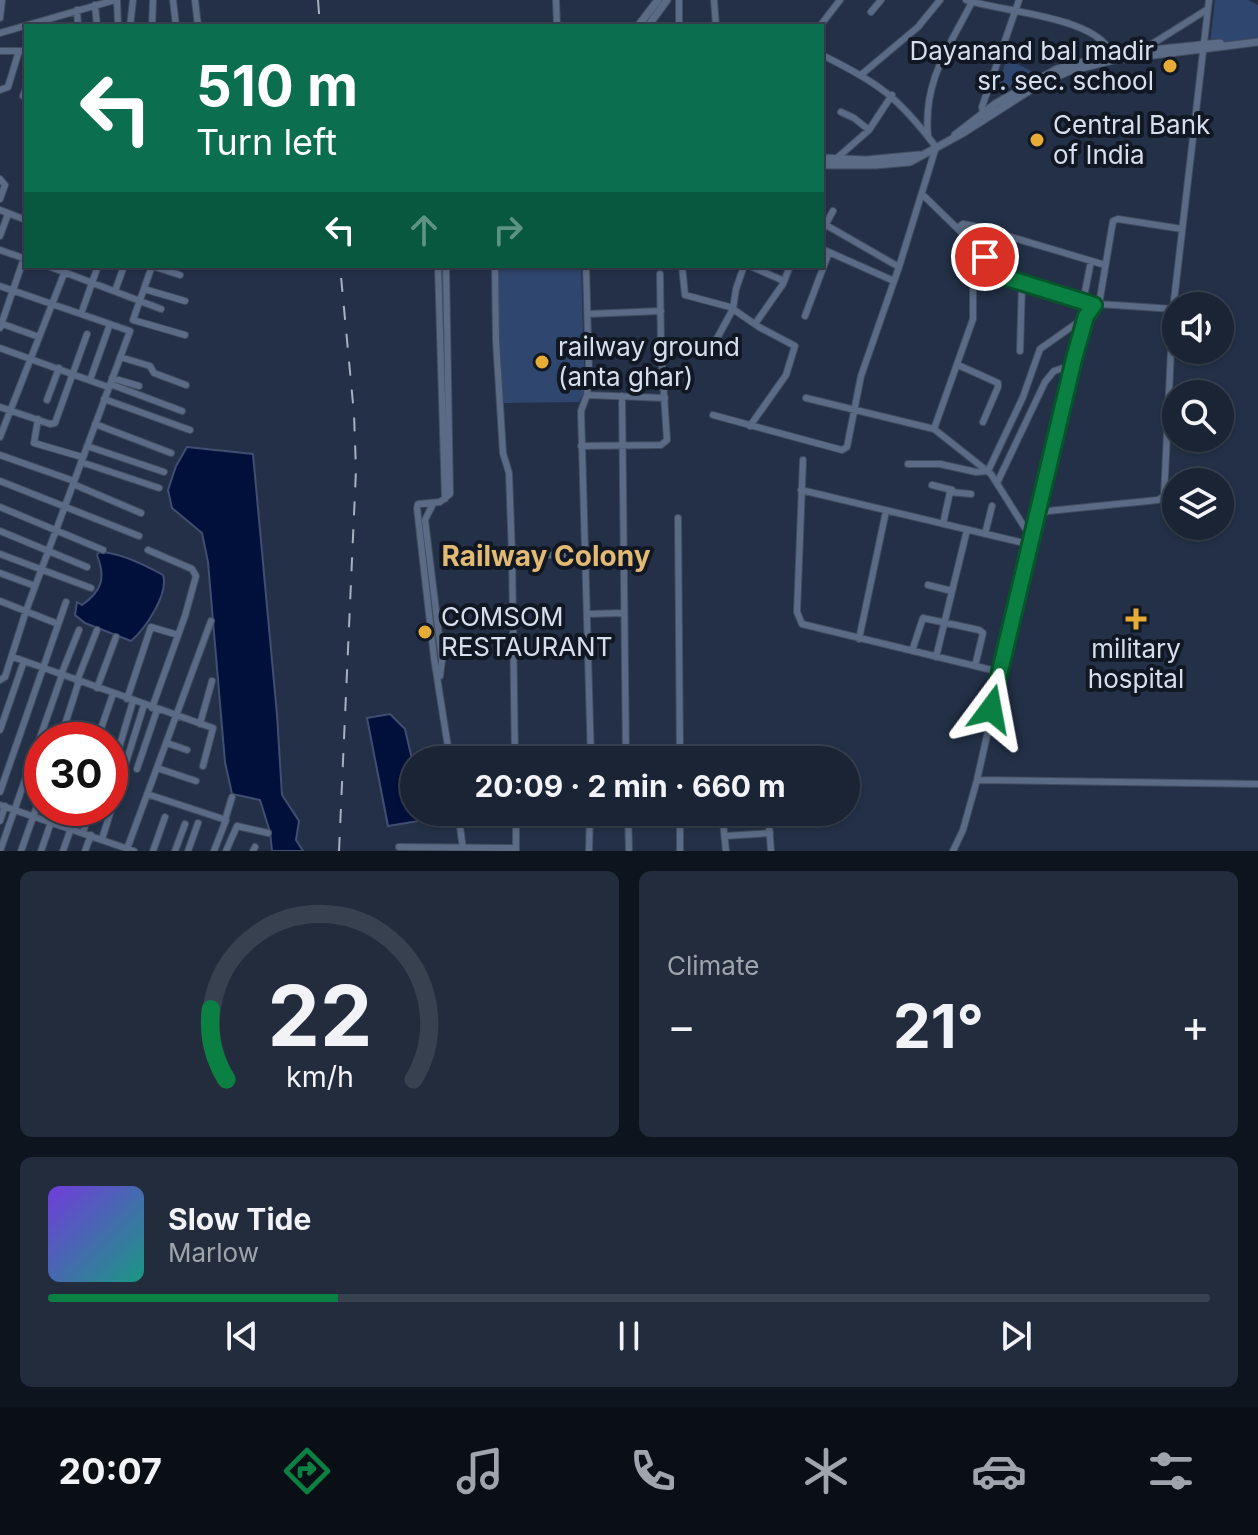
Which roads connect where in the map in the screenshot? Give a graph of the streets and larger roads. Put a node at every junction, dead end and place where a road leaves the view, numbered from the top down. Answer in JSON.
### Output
{"nodes":[{"id":1,"x":2,"y":0,"type":"edge"},
{"id":2,"x":75,"y":0,"type":"edge"},
{"id":3,"x":115,"y":0,"type":"edge"},
{"id":4,"x":133,"y":0,"type":"edge"},
{"id":5,"x":153,"y":0,"type":"edge"},
{"id":6,"x":173,"y":0,"type":"edge"},
{"id":7,"x":195,"y":0,"type":"edge"},
{"id":8,"x":556,"y":0,"type":"edge"},
{"id":9,"x":658,"y":0,"type":"edge"},
{"id":10,"x":667,"y":0,"type":"edge"},
{"id":11,"x":679,"y":0,"type":"edge"},
{"id":12,"x":714,"y":0,"type":"edge"},
{"id":13,"x":840,"y":0,"type":"edge"},
{"id":14,"x":881,"y":0,"type":"edge"},
{"id":15,"x":940,"y":0,"type":"edge"},
{"id":16,"x":1019,"y":0,"type":"edge"},
{"id":17,"x":1209,"y":0,"type":"edge"},
{"id":18,"x":969,"y":1,"type":"edge"},
{"id":19,"x":95,"y":5,"type":"junction"},
{"id":20,"x":1014,"y":9,"type":"junction"},
{"id":21,"x":1208,"y":9,"type":"junction"},
{"id":22,"x":74,"y":11,"type":"junction"},
{"id":23,"x":871,"y":12,"type":"dead end"},
{"id":24,"x":0,"y":18,"type":"edge"},
{"id":25,"x":50,"y":22,"type":"edge"},
{"id":26,"x":77,"y":24,"type":"edge"},
{"id":27,"x":97,"y":24,"type":"edge"},
{"id":28,"x":118,"y":24,"type":"edge"},
{"id":29,"x":130,"y":24,"type":"edge"},
{"id":30,"x":152,"y":24,"type":"edge"},
{"id":31,"x":176,"y":24,"type":"edge"},
{"id":32,"x":198,"y":24,"type":"edge"},
{"id":33,"x":557,"y":24,"type":"edge"},
{"id":34,"x":640,"y":24,"type":"edge"},
{"id":35,"x":649,"y":24,"type":"edge"},
{"id":36,"x":679,"y":24,"type":"edge"},
{"id":37,"x":716,"y":24,"type":"edge"},
{"id":38,"x":822,"y":24,"type":"edge"},
{"id":39,"x":24,"y":28,"type":"edge"},
{"id":40,"x":0,"y":33,"type":"edge"},
{"id":41,"x":1258,"y":41,"type":"edge"},
{"id":42,"x":1204,"y":47,"type":"junction"},
{"id":43,"x":0,"y":51,"type":"edge"},
{"id":44,"x":22,"y":51,"type":"edge"},
{"id":45,"x":1142,"y":51,"type":"junction"},
{"id":46,"x":1170,"y":51,"type":"junction"},
{"id":47,"x":824,"y":56,"type":"edge"},
{"id":48,"x":1114,"y":57,"type":"junction"},
{"id":49,"x":862,"y":74,"type":"junction"},
{"id":50,"x":0,"y":90,"type":"edge"},
{"id":51,"x":892,"y":95,"type":"junction"},
{"id":52,"x":841,"y":112,"type":"dead end"},
{"id":53,"x":984,"y":116,"type":"junction"},
{"id":54,"x":869,"y":130,"type":"junction"},
{"id":55,"x":928,"y":136,"type":"junction"},
{"id":56,"x":936,"y":147,"type":"junction"},
{"id":57,"x":824,"y":158,"type":"edge"},
{"id":58,"x":836,"y":161,"type":"junction"},
{"id":59,"x":824,"y":164,"type":"edge"},
{"id":60,"x":0,"y":179,"type":"edge"},
{"id":61,"x":922,"y":194,"type":"junction"},
{"id":62,"x":0,"y":199,"type":"edge"},
{"id":63,"x":0,"y":210,"type":"edge"},
{"id":64,"x":833,"y":211,"type":"dead end"},
{"id":65,"x":8,"y":214,"type":"junction"},
{"id":66,"x":24,"y":220,"type":"edge"},
{"id":67,"x":824,"y":228,"type":"edge"},
{"id":68,"x":958,"y":229,"type":"junction"},
{"id":69,"x":1182,"y":229,"type":"junction"},
{"id":70,"x":994,"y":232,"type":"junction"},
{"id":71,"x":0,"y":236,"type":"edge"},
{"id":72,"x":0,"y":250,"type":"edge"},
{"id":73,"x":825,"y":250,"type":"edge"},
{"id":74,"x":24,"y":258,"type":"edge"},
{"id":75,"x":986,"y":259,"type":"junction"},
{"id":76,"x":24,"y":261,"type":"edge"},
{"id":77,"x":1091,"y":261,"type":"junction"},
{"id":78,"x":1105,"y":265,"type":"junction"},
{"id":79,"x":899,"y":267,"type":"junction"},
{"id":80,"x":97,"y":268,"type":"edge"},
{"id":81,"x":123,"y":268,"type":"edge"},
{"id":82,"x":151,"y":268,"type":"edge"},
{"id":83,"x":158,"y":268,"type":"edge"},
{"id":84,"x":438,"y":268,"type":"edge"},
{"id":85,"x":446,"y":268,"type":"edge"},
{"id":86,"x":495,"y":268,"type":"edge"},
{"id":87,"x":586,"y":268,"type":"edge"},
{"id":88,"x":682,"y":268,"type":"edge"},
{"id":89,"x":743,"y":268,"type":"edge"},
{"id":90,"x":755,"y":268,"type":"edge"},
{"id":91,"x":789,"y":268,"type":"edge"},
{"id":92,"x":820,"y":268,"type":"edge"},
{"id":93,"x":66,"y":269,"type":"edge"},
{"id":94,"x":660,"y":274,"type":"dead end"},
{"id":95,"x":180,"y":275,"type":"dead end"},
{"id":96,"x":784,"y":281,"type":"junction"},
{"id":97,"x":894,"y":281,"type":"junction"},
{"id":98,"x":92,"y":282,"type":"junction"},
{"id":99,"x":1022,"y":283,"type":"junction"},
{"id":100,"x":0,"y":286,"type":"edge"},
{"id":101,"x":144,"y":289,"type":"junction"},
{"id":102,"x":13,"y":290,"type":"junction"},
{"id":103,"x":115,"y":291,"type":"junction"},
{"id":104,"x":1175,"y":292,"type":"edge"},
{"id":105,"x":140,"y":301,"type":"junction"},
{"id":106,"x":185,"y":301,"type":"dead end"},
{"id":107,"x":1083,"y":302,"type":"junction"},
{"id":108,"x":51,"y":304,"type":"junction"},
{"id":109,"x":1097,"y":305,"type":"junction"},
{"id":110,"x":1162,"y":308,"type":"edge"},
{"id":111,"x":161,"y":309,"type":"dead end"},
{"id":112,"x":733,"y":309,"type":"junction"},
{"id":113,"x":661,"y":311,"type":"junction"},
{"id":114,"x":81,"y":314,"type":"junction"},
{"id":115,"x":588,"y":314,"type":"junction"},
{"id":116,"x":805,"y":316,"type":"dead end"},
{"id":117,"x":1086,"y":316,"type":"junction"},
{"id":118,"x":133,"y":320,"type":"junction"},
{"id":119,"x":110,"y":324,"type":"junction"},
{"id":120,"x":755,"y":324,"type":"junction"},
{"id":121,"x":1,"y":325,"type":"edge"},
{"id":122,"x":130,"y":331,"type":"junction"},
{"id":123,"x":87,"y":334,"type":"dead end"},
{"id":124,"x":185,"y":335,"type":"dead end"},
{"id":125,"x":39,"y":337,"type":"junction"},
{"id":126,"x":715,"y":342,"type":"dead end"},
{"id":127,"x":0,"y":348,"type":"edge"},
{"id":128,"x":1020,"y":351,"type":"dead end"},
{"id":129,"x":120,"y":357,"type":"junction"},
{"id":130,"x":31,"y":358,"type":"junction"},
{"id":131,"x":1171,"y":364,"type":"edge"},
{"id":132,"x":958,"y":365,"type":"junction"},
{"id":133,"x":1072,"y":365,"type":"junction"},
{"id":134,"x":59,"y":368,"type":"junction"},
{"id":135,"x":74,"y":373,"type":"junction"},
{"id":136,"x":90,"y":380,"type":"junction"},
{"id":137,"x":110,"y":383,"type":"junction"},
{"id":138,"x":186,"y":385,"type":"dead end"},
{"id":139,"x":139,"y":386,"type":"dead end"},
{"id":140,"x":587,"y":395,"type":"junction"},
{"id":141,"x":622,"y":396,"type":"junction"},
{"id":142,"x":665,"y":398,"type":"junction"},
{"id":143,"x":806,"y":398,"type":"dead end"},
{"id":144,"x":104,"y":399,"type":"junction"},
{"id":145,"x":47,"y":400,"type":"dead end"},
{"id":146,"x":0,"y":407,"type":"edge"},
{"id":147,"x":10,"y":410,"type":"junction"},
{"id":148,"x":854,"y":410,"type":"junction"},
{"id":149,"x":182,"y":411,"type":"dead end"},
{"id":150,"x":713,"y":415,"type":"dead end"},
{"id":151,"x":38,"y":419,"type":"junction"},
{"id":152,"x":983,"y":422,"type":"dead end"},
{"id":153,"x":95,"y":424,"type":"junction"},
{"id":154,"x":750,"y":426,"type":"junction"},
{"id":155,"x":934,"y":429,"type":"junction"},
{"id":156,"x":190,"y":430,"type":"dead end"},
{"id":157,"x":0,"y":437,"type":"edge"},
{"id":158,"x":87,"y":446,"type":"junction"},
{"id":159,"x":581,"y":446,"type":"junction"},
{"id":160,"x":623,"y":446,"type":"junction"},
{"id":161,"x":171,"y":453,"type":"dead end"},
{"id":162,"x":0,"y":455,"type":"edge"},
{"id":163,"x":82,"y":460,"type":"junction"},
{"id":164,"x":803,"y":460,"type":"dead end"},
{"id":165,"x":908,"y":464,"type":"dead end"},
{"id":166,"x":988,"y":471,"type":"junction"},
{"id":167,"x":164,"y":472,"type":"dead end"},
{"id":168,"x":0,"y":481,"type":"edge"},
{"id":169,"x":73,"y":482,"type":"junction"},
{"id":170,"x":997,"y":483,"type":"junction"},
{"id":171,"x":932,"y":485,"type":"dead end"},
{"id":172,"x":159,"y":488,"type":"dead end"},
{"id":173,"x":801,"y":490,"type":"junction"},
{"id":174,"x":953,"y":491,"type":"junction"},
{"id":175,"x":971,"y":494,"type":"dead end"},
{"id":176,"x":445,"y":499,"type":"junction"},
{"id":177,"x":433,"y":504,"type":"junction"},
{"id":178,"x":64,"y":506,"type":"junction"},
{"id":179,"x":992,"y":506,"type":"dead end"},
{"id":180,"x":0,"y":507,"type":"edge"},
{"id":181,"x":886,"y":511,"type":"junction"},
{"id":182,"x":141,"y":513,"type":"dead end"},
{"id":183,"x":1036,"y":517,"type":"junction"},
{"id":184,"x":678,"y":518,"type":"dead end"},
{"id":185,"x":943,"y":524,"type":"junction"},
{"id":186,"x":56,"y":528,"type":"junction"},
{"id":187,"x":967,"y":530,"type":"junction"},
{"id":188,"x":0,"y":531,"type":"edge"},
{"id":189,"x":985,"y":534,"type":"junction"},
{"id":190,"x":139,"y":536,"type":"dead end"},
{"id":191,"x":1030,"y":536,"type":"junction"},
{"id":192,"x":1028,"y":544,"type":"junction"},
{"id":193,"x":103,"y":550,"type":"dead end"},
{"id":194,"x":148,"y":550,"type":"dead end"},
{"id":195,"x":47,"y":552,"type":"junction"},
{"id":196,"x":0,"y":554,"type":"edge"},
{"id":197,"x":512,"y":555,"type":"junction"},
{"id":198,"x":585,"y":555,"type":"junction"},
{"id":199,"x":87,"y":567,"type":"dead end"},
{"id":200,"x":41,"y":569,"type":"junction"},
{"id":201,"x":0,"y":573,"type":"edge"},
{"id":202,"x":428,"y":573,"type":"junction"},
{"id":203,"x":928,"y":585,"type":"dead end"},
{"id":204,"x":35,"y":586,"type":"junction"},
{"id":205,"x":91,"y":588,"type":"dead end"},
{"id":206,"x":952,"y":591,"type":"junction"},
{"id":207,"x":0,"y":601,"type":"edge"},
{"id":208,"x":66,"y":602,"type":"dead end"},
{"id":209,"x":26,"y":611,"type":"junction"},
{"id":210,"x":623,"y":613,"type":"junction"},
{"id":211,"x":588,"y":614,"type":"junction"},
{"id":212,"x":211,"y":621,"type":"dead end"},
{"id":213,"x":944,"y":622,"type":"junction"},
{"id":214,"x":58,"y":624,"type":"junction"},
{"id":215,"x":79,"y":630,"type":"dead end"},
{"id":216,"x":97,"y":630,"type":"dead end"},
{"id":217,"x":178,"y":635,"type":"junction"},
{"id":218,"x":116,"y":637,"type":"dead end"},
{"id":219,"x":859,"y":639,"type":"junction"},
{"id":220,"x":912,"y":651,"type":"junction"},
{"id":221,"x":13,"y":657,"type":"junction"},
{"id":222,"x":936,"y":657,"type":"junction"},
{"id":223,"x":24,"y":661,"type":"junction"},
{"id":224,"x":975,"y":666,"type":"junction"},
{"id":225,"x":42,"y":668,"type":"junction"},
{"id":226,"x":1000,"y":672,"type":"junction"},
{"id":227,"x":62,"y":675,"type":"junction"},
{"id":228,"x":0,"y":680,"type":"edge"},
{"id":229,"x":78,"y":681,"type":"junction"},
{"id":230,"x":212,"y":681,"type":"dead end"},
{"id":231,"x":97,"y":688,"type":"junction"},
{"id":232,"x":113,"y":694,"type":"junction"},
{"id":233,"x":130,"y":700,"type":"junction"},
{"id":234,"x":144,"y":705,"type":"junction"},
{"id":235,"x":154,"y":709,"type":"junction"},
{"id":236,"x":176,"y":717,"type":"junction"},
{"id":237,"x":47,"y":722,"type":"edge"},
{"id":238,"x":65,"y":722,"type":"edge"},
{"id":239,"x":103,"y":722,"type":"edge"},
{"id":240,"x":125,"y":722,"type":"edge"},
{"id":241,"x":200,"y":724,"type":"junction"},
{"id":242,"x":0,"y":730,"type":"edge"},
{"id":243,"x":167,"y":743,"type":"junction"},
{"id":244,"x":448,"y":746,"type":"edge"},
{"id":245,"x":515,"y":746,"type":"edge"},
{"id":246,"x":591,"y":746,"type":"edge"},
{"id":247,"x":626,"y":746,"type":"edge"},
{"id":248,"x":680,"y":746,"type":"edge"},
{"id":249,"x":187,"y":750,"type":"dead end"},
{"id":250,"x":203,"y":766,"type":"dead end"},
{"id":251,"x":157,"y":768,"type":"junction"},
{"id":252,"x":137,"y":769,"type":"dead end"},
{"id":253,"x":977,"y":780,"type":"junction"},
{"id":254,"x":196,"y":781,"type":"dead end"},
{"id":255,"x":24,"y":784,"type":"edge"},
{"id":256,"x":1258,"y":784,"type":"edge"},
{"id":257,"x":0,"y":792,"type":"edge"},
{"id":258,"x":147,"y":794,"type":"junction"},
{"id":259,"x":232,"y":797,"type":"dead end"},
{"id":260,"x":2,"y":805,"type":"edge"},
{"id":261,"x":14,"y":809,"type":"junction"},
{"id":262,"x":24,"y":812,"type":"edge"},
{"id":263,"x":165,"y":817,"type":"dead end"},
{"id":264,"x":225,"y":820,"type":"junction"},
{"id":265,"x":0,"y":821,"type":"edge"},
{"id":266,"x":198,"y":823,"type":"dead end"},
{"id":267,"x":185,"y":824,"type":"dead end"},
{"id":268,"x":30,"y":826,"type":"edge"},
{"id":269,"x":50,"y":826,"type":"edge"},
{"id":270,"x":62,"y":826,"type":"edge"},
{"id":271,"x":85,"y":826,"type":"edge"},
{"id":272,"x":460,"y":826,"type":"edge"},
{"id":273,"x":516,"y":826,"type":"edge"},
{"id":274,"x":590,"y":826,"type":"edge"},
{"id":275,"x":628,"y":826,"type":"edge"},
{"id":276,"x":680,"y":826,"type":"edge"},
{"id":277,"x":724,"y":826,"type":"edge"},
{"id":278,"x":769,"y":826,"type":"edge"},
{"id":279,"x":68,"y":828,"type":"junction"},
{"id":280,"x":83,"y":832,"type":"junction"},
{"id":281,"x":268,"y":833,"type":"dead end"},
{"id":282,"x":770,"y":833,"type":"junction"},
{"id":283,"x":91,"y":835,"type":"junction"},
{"id":284,"x":725,"y":836,"type":"junction"},
{"id":285,"x":104,"y":840,"type":"junction"},
{"id":286,"x":399,"y":847,"type":"dead end"},
{"id":287,"x":463,"y":849,"type":"edge"},
{"id":288,"x":131,"y":850,"type":"edge"},
{"id":289,"x":516,"y":850,"type":"edge"},
{"id":290,"x":0,"y":851,"type":"edge"},
{"id":291,"x":21,"y":851,"type":"edge"},
{"id":292,"x":41,"y":851,"type":"edge"},
{"id":293,"x":63,"y":851,"type":"edge"},
{"id":294,"x":85,"y":851,"type":"edge"},
{"id":295,"x":101,"y":851,"type":"edge"},
{"id":296,"x":153,"y":851,"type":"edge"},
{"id":297,"x":175,"y":851,"type":"edge"},
{"id":298,"x":188,"y":851,"type":"edge"},
{"id":299,"x":214,"y":851,"type":"edge"},
{"id":300,"x":226,"y":851,"type":"edge"},
{"id":301,"x":589,"y":851,"type":"edge"},
{"id":302,"x":629,"y":851,"type":"edge"},
{"id":303,"x":680,"y":851,"type":"edge"},
{"id":304,"x":726,"y":851,"type":"edge"},
{"id":305,"x":771,"y":851,"type":"edge"},
{"id":306,"x":953,"y":851,"type":"edge"}],
"edges":[{"from":1,"to":24,"type":"street"},
{"from":2,"to":22,"type":"street"},
{"from":3,"to":19,"type":"street"},
{"from":3,"to":28,"type":"street"},
{"from":4,"to":29,"type":"street"},
{"from":5,"to":30,"type":"street"},
{"from":6,"to":31,"type":"street"},
{"from":7,"to":32,"type":"street"},
{"from":8,"to":33,"type":"street"},
{"from":9,"to":34,"type":"street"},
{"from":10,"to":35,"type":"street"},
{"from":11,"to":36,"type":"street"},
{"from":12,"to":37,"type":"street"},
{"from":13,"to":38,"type":"street"},
{"from":14,"to":23,"type":"street"},
{"from":15,"to":49,"type":"street"},
{"from":16,"to":20,"type":"street"},
{"from":17,"to":21,"type":"street"},
{"from":18,"to":20,"type":"street"},
{"from":18,"to":55,"type":"street"},
{"from":19,"to":22,"type":"street"},
{"from":19,"to":27,"type":"street"},
{"from":20,"to":48,"type":"street"},
{"from":20,"to":53,"type":"street"},
{"from":21,"to":42,"type":"street"},
{"from":21,"to":45,"type":"street"},
{"from":22,"to":25,"type":"street"},
{"from":22,"to":26,"type":"street"},
{"from":39,"to":40,"type":"street"},
{"from":41,"to":42,"type":"street"},
{"from":42,"to":46,"type":"street"},
{"from":42,"to":69,"type":"street"},
{"from":43,"to":44,"type":"street"},
{"from":44,"to":50,"type":"street"},
{"from":45,"to":46,"type":"street"},
{"from":45,"to":48,"type":"street"},
{"from":46,"to":48,"type":"street"},
{"from":47,"to":49,"type":"street"},
{"from":48,"to":53,"type":"street"},
{"from":49,"to":51,"type":"street"},
{"from":51,"to":54,"type":"street"},
{"from":51,"to":55,"type":"street"},
{"from":52,"to":54,"type":"street"},
{"from":53,"to":56,"type":"street"},
{"from":54,"to":58,"type":"street"},
{"from":55,"to":56,"type":"street"},
{"from":56,"to":58,"type":"street"},
{"from":56,"to":61,"type":"street"},
{"from":57,"to":58,"type":"street"},
{"from":58,"to":59,"type":"street"},
{"from":60,"to":62,"type":"street"},
{"from":61,"to":68,"type":"street"},
{"from":61,"to":79,"type":"street"},
{"from":63,"to":65,"type":"street"},
{"from":64,"to":67,"type":"street"},
{"from":65,"to":66,"type":"street"},
{"from":65,"to":71,"type":"street"},
{"from":67,"to":79,"type":"street"},
{"from":68,"to":70,"type":"street"},
{"from":68,"to":75,"type":"street"},
{"from":68,"to":132,"type":"street"},
{"from":69,"to":78,"type":"street"},
{"from":69,"to":104,"type":"street"},
{"from":70,"to":75,"type":"street"},
{"from":70,"to":77,"type":"street"},
{"from":72,"to":74,"type":"street"},
{"from":73,"to":97,"type":"street"},
{"from":75,"to":99,"type":"street"},
{"from":76,"to":102,"type":"street"},
{"from":77,"to":78,"type":"street"},
{"from":77,"to":107,"type":"street"},
{"from":78,"to":109,"type":"street"},
{"from":79,"to":97,"type":"street"},
{"from":80,"to":98,"type":"street"},
{"from":81,"to":103,"type":"street"},
{"from":82,"to":101,"type":"street"},
{"from":83,"to":95,"type":"street"},
{"from":84,"to":176,"type":"street"},
{"from":85,"to":176,"type":"street"},
{"from":86,"to":197,"type":"street"},
{"from":87,"to":115,"type":"street"},
{"from":88,"to":112,"type":"street"},
{"from":89,"to":112,"type":"street"},
{"from":90,"to":96,"type":"street"},
{"from":91,"to":96,"type":"street"},
{"from":92,"to":116,"type":"street"},
{"from":93,"to":98,"type":"street"},
{"from":93,"to":108,"type":"street"},
{"from":94,"to":113,"type":"street"},
{"from":96,"to":120,"type":"street"},
{"from":97,"to":148,"type":"street"},
{"from":98,"to":103,"type":"street"},
{"from":98,"to":114,"type":"street"},
{"from":99,"to":107,"type":"street"},
{"from":99,"to":128,"type":"street"},
{"from":100,"to":102,"type":"street"},
{"from":101,"to":105,"type":"street"},
{"from":101,"to":106,"type":"street"},
{"from":102,"to":108,"type":"street"},
{"from":102,"to":121,"type":"street"},
{"from":103,"to":105,"type":"street"},
{"from":105,"to":111,"type":"street"},
{"from":105,"to":118,"type":"street"},
{"from":107,"to":109,"type":"street"},
{"from":108,"to":114,"type":"street"},
{"from":108,"to":125,"type":"street"},
{"from":109,"to":110,"type":"street"},
{"from":109,"to":117,"type":"street"},
{"from":112,"to":120,"type":"street"},
{"from":112,"to":126,"type":"street"},
{"from":113,"to":115,"type":"street"},
{"from":113,"to":142,"type":"street"},
{"from":114,"to":119,"type":"street"},
{"from":115,"to":140,"type":"street"},
{"from":117,"to":133,"type":"street"},
{"from":117,"to":166,"type":"street"},
{"from":118,"to":122,"type":"street"},
{"from":118,"to":124,"type":"street"},
{"from":119,"to":122,"type":"street"},
{"from":119,"to":136,"type":"street"},
{"from":120,"to":154,"type":"street"},
{"from":121,"to":125,"type":"street"},
{"from":122,"to":129,"type":"street"},
{"from":123,"to":135,"type":"street"},
{"from":125,"to":130,"type":"street"},
{"from":127,"to":130,"type":"street"},
{"from":129,"to":137,"type":"street"},
{"from":129,"to":138,"type":"street"},
{"from":130,"to":134,"type":"street"},
{"from":130,"to":147,"type":"street"},
{"from":131,"to":183,"type":"street"},
{"from":132,"to":152,"type":"street"},
{"from":132,"to":155,"type":"street"},
{"from":133,"to":170,"type":"street"},
{"from":133,"to":183,"type":"street"},
{"from":134,"to":135,"type":"street"},
{"from":134,"to":145,"type":"street"},
{"from":135,"to":136,"type":"street"},
{"from":135,"to":151,"type":"street"},
{"from":136,"to":137,"type":"street"},
{"from":137,"to":139,"type":"street"},
{"from":137,"to":144,"type":"street"},
{"from":137,"to":149,"type":"street"},
{"from":140,"to":141,"type":"street"},
{"from":140,"to":159,"type":"street"},
{"from":141,"to":142,"type":"street"},
{"from":141,"to":160,"type":"street"},
{"from":142,"to":160,"type":"street"},
{"from":143,"to":148,"type":"street"},
{"from":144,"to":153,"type":"street"},
{"from":144,"to":156,"type":"street"},
{"from":146,"to":147,"type":"street"},
{"from":147,"to":151,"type":"street"},
{"from":147,"to":157,"type":"street"},
{"from":148,"to":154,"type":"street"},
{"from":148,"to":155,"type":"street"},
{"from":150,"to":154,"type":"street"},
{"from":151,"to":163,"type":"street"},
{"from":153,"to":158,"type":"street"},
{"from":153,"to":161,"type":"street"},
{"from":155,"to":166,"type":"street"},
{"from":158,"to":163,"type":"street"},
{"from":158,"to":167,"type":"street"},
{"from":159,"to":160,"type":"street"},
{"from":159,"to":198,"type":"street"},
{"from":160,"to":210,"type":"street"},
{"from":162,"to":169,"type":"street"},
{"from":163,"to":169,"type":"street"},
{"from":163,"to":172,"type":"street"},
{"from":164,"to":173,"type":"street"},
{"from":165,"to":166,"type":"street"},
{"from":166,"to":170,"type":"street"},
{"from":168,"to":178,"type":"street"},
{"from":169,"to":178,"type":"street"},
{"from":169,"to":182,"type":"street"},
{"from":170,"to":191,"type":"street"},
{"from":171,"to":174,"type":"street"},
{"from":173,"to":181,"type":"street"},
{"from":173,"to":219,"type":"street"},
{"from":174,"to":175,"type":"street"},
{"from":174,"to":185,"type":"street"},
{"from":176,"to":177,"type":"street"},
{"from":177,"to":202,"type":"street"},
{"from":177,"to":202,"type":"street"},
{"from":178,"to":186,"type":"street"},
{"from":178,"to":190,"type":"street"},
{"from":179,"to":189,"type":"street"},
{"from":180,"to":186,"type":"street"},
{"from":181,"to":185,"type":"street"},
{"from":181,"to":219,"type":"street"},
{"from":183,"to":191,"type":"street"},
{"from":184,"to":248,"type":"street"},
{"from":185,"to":187,"type":"street"},
{"from":186,"to":193,"type":"street"},
{"from":186,"to":195,"type":"street"},
{"from":187,"to":189,"type":"street"},
{"from":187,"to":206,"type":"street"},
{"from":188,"to":195,"type":"street"},
{"from":189,"to":192,"type":"street"},
{"from":191,"to":192,"type":"street"},
{"from":192,"to":226,"type":"street"},
{"from":194,"to":217,"type":"street"},
{"from":195,"to":199,"type":"street"},
{"from":195,"to":200,"type":"street"},
{"from":196,"to":200,"type":"street"},
{"from":197,"to":198,"type":"street"},
{"from":197,"to":245,"type":"street"},
{"from":198,"to":211,"type":"street"},
{"from":200,"to":204,"type":"street"},
{"from":200,"to":205,"type":"street"},
{"from":201,"to":204,"type":"street"},
{"from":202,"to":244,"type":"street"},
{"from":203,"to":206,"type":"street"},
{"from":204,"to":209,"type":"street"},
{"from":206,"to":213,"type":"street"},
{"from":207,"to":209,"type":"street"},
{"from":208,"to":214,"type":"street"},
{"from":209,"to":214,"type":"street"},
{"from":209,"to":221,"type":"street"},
{"from":210,"to":211,"type":"street"},
{"from":210,"to":247,"type":"street"},
{"from":211,"to":246,"type":"street"},
{"from":212,"to":236,"type":"street"},
{"from":213,"to":220,"type":"street"},
{"from":213,"to":222,"type":"street"},
{"from":213,"to":224,"type":"street"},
{"from":214,"to":225,"type":"street"},
{"from":215,"to":227,"type":"street"},
{"from":216,"to":229,"type":"street"},
{"from":217,"to":233,"type":"street"},
{"from":217,"to":235,"type":"street"},
{"from":218,"to":231,"type":"street"},
{"from":219,"to":220,"type":"street"},
{"from":220,"to":222,"type":"street"},
{"from":221,"to":223,"type":"street"},
{"from":221,"to":228,"type":"street"},
{"from":222,"to":224,"type":"street"},
{"from":223,"to":225,"type":"street"},
{"from":223,"to":242,"type":"street"},
{"from":224,"to":226,"type":"street"},
{"from":225,"to":227,"type":"street"},
{"from":225,"to":257,"type":"street"},
{"from":226,"to":253,"type":"street"},
{"from":227,"to":229,"type":"street"},
{"from":227,"to":237,"type":"street"},
{"from":229,"to":231,"type":"street"},
{"from":229,"to":238,"type":"street"},
{"from":230,"to":241,"type":"street"},
{"from":231,"to":232,"type":"street"},
{"from":232,"to":233,"type":"street"},
{"from":232,"to":239,"type":"street"},
{"from":233,"to":234,"type":"street"},
{"from":233,"to":240,"type":"street"},
{"from":234,"to":235,"type":"street"},
{"from":234,"to":285,"type":"street"},
{"from":235,"to":236,"type":"street"},
{"from":235,"to":252,"type":"street"},
{"from":236,"to":241,"type":"street"},
{"from":236,"to":243,"type":"street"},
{"from":241,"to":250,"type":"street"},
{"from":243,"to":249,"type":"street"},
{"from":243,"to":251,"type":"street"},
{"from":251,"to":254,"type":"street"},
{"from":251,"to":258,"type":"street"},
{"from":253,"to":256,"type":"street"},
{"from":253,"to":306,"type":"street"},
{"from":255,"to":261,"type":"street"},
{"from":258,"to":264,"type":"street"},
{"from":258,"to":288,"type":"street"},
{"from":259,"to":264,"type":"street"},
{"from":260,"to":261,"type":"street"},
{"from":260,"to":265,"type":"street"},
{"from":261,"to":262,"type":"street"},
{"from":261,"to":290,"type":"street"},
{"from":263,"to":296,"type":"street"},
{"from":264,"to":299,"type":"street"},
{"from":266,"to":298,"type":"street"},
{"from":267,"to":297,"type":"street"},
{"from":268,"to":291,"type":"street"},
{"from":269,"to":292,"type":"street"},
{"from":270,"to":279,"type":"street"},
{"from":271,"to":280,"type":"street"},
{"from":272,"to":287,"type":"street"},
{"from":273,"to":289,"type":"street"},
{"from":274,"to":301,"type":"street"},
{"from":275,"to":302,"type":"street"},
{"from":276,"to":303,"type":"street"},
{"from":277,"to":284,"type":"street"},
{"from":278,"to":282,"type":"street"},
{"from":279,"to":280,"type":"street"},
{"from":279,"to":293,"type":"street"},
{"from":280,"to":283,"type":"street"},
{"from":281,"to":300,"type":"street"},
{"from":282,"to":284,"type":"street"},
{"from":282,"to":305,"type":"street"},
{"from":283,"to":285,"type":"street"},
{"from":283,"to":294,"type":"street"},
{"from":284,"to":304,"type":"street"},
{"from":285,"to":288,"type":"street"},
{"from":285,"to":295,"type":"street"},
{"from":286,"to":287,"type":"street"},
{"from":287,"to":289,"type":"street"}]}
